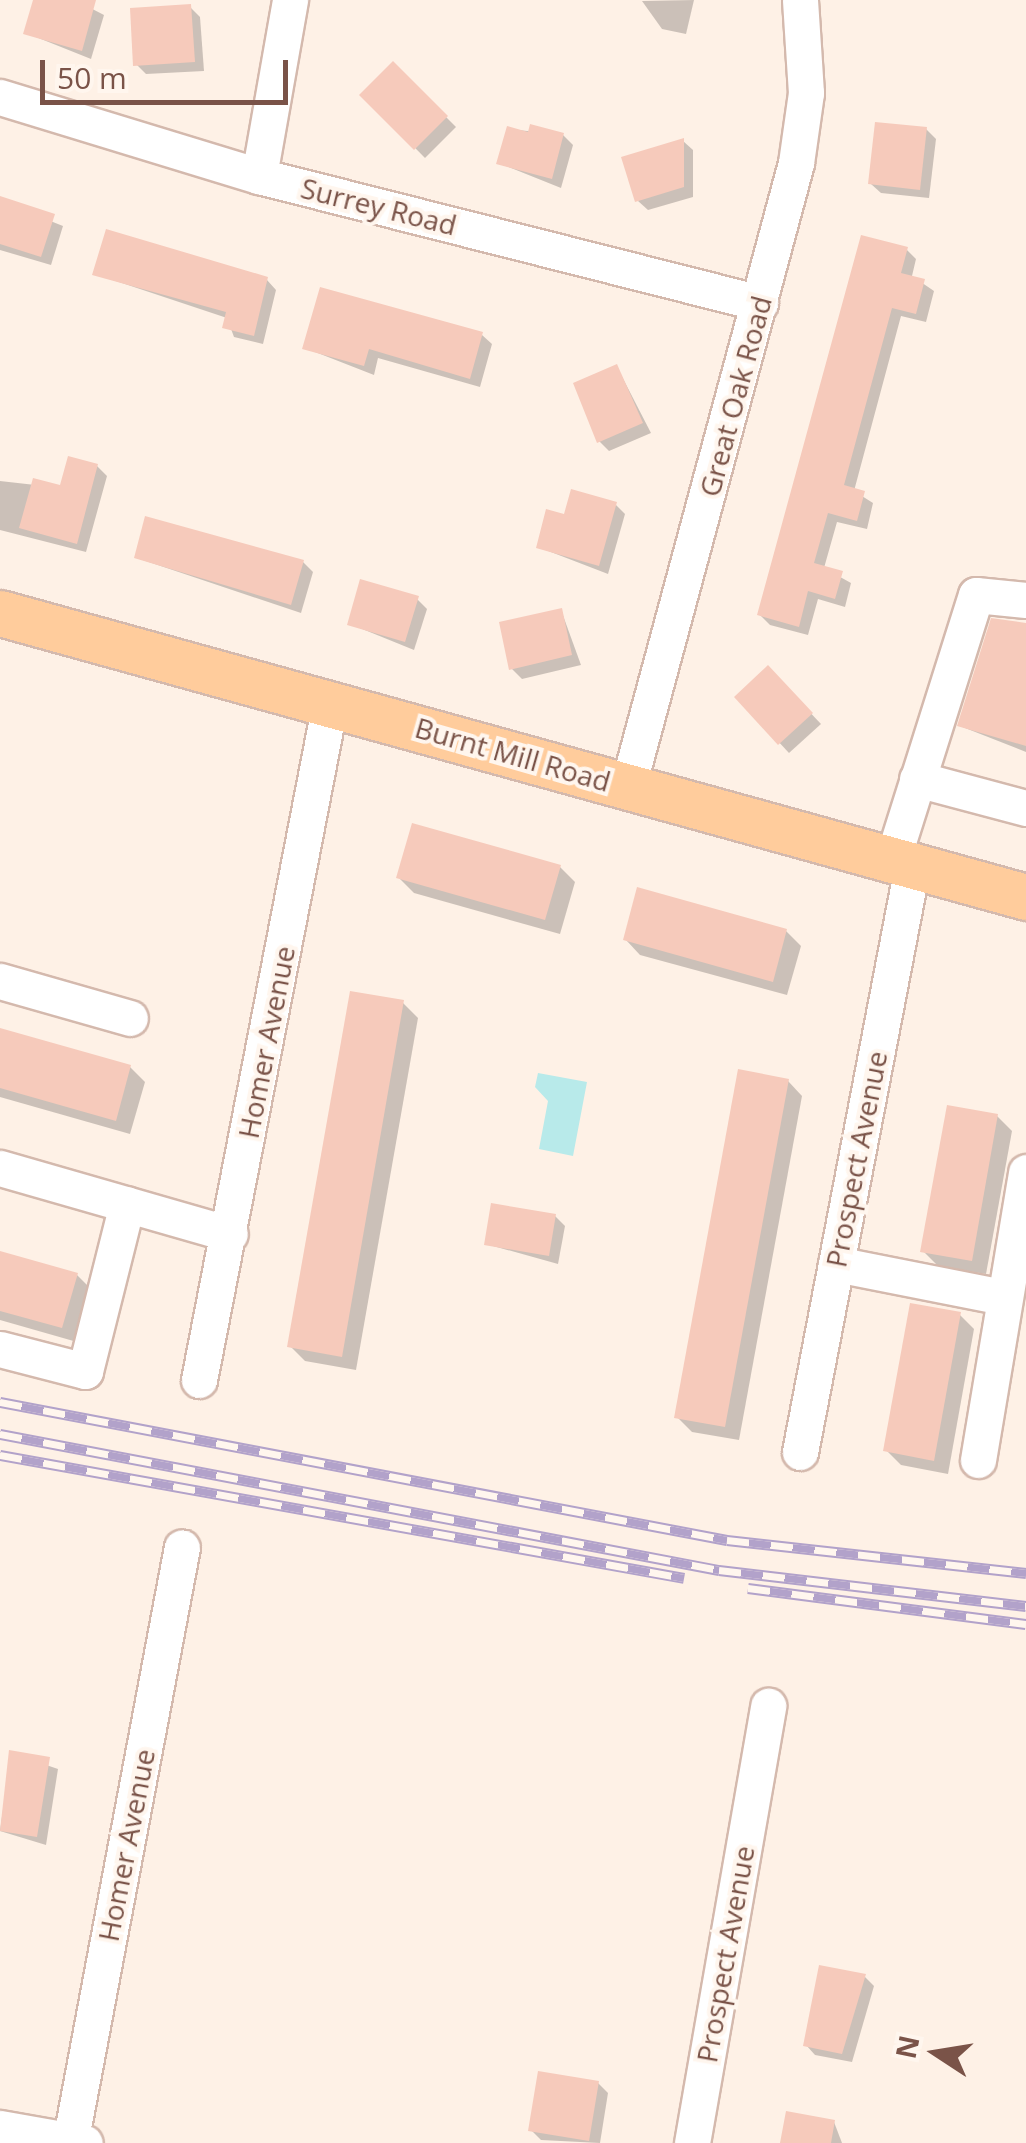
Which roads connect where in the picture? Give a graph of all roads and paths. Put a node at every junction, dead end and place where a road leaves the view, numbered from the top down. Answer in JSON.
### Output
{"nodes":[{"id":1,"x":290,"y":0,"type":"edge"},
{"id":2,"x":800,"y":0,"type":"edge"},
{"id":3,"x":0,"y":97,"type":"edge"},
{"id":4,"x":258,"y":176,"type":"junction"},
{"id":5,"x":760,"y":303,"type":"junction"},
{"id":6,"x":1026,"y":600,"type":"edge"},
{"id":7,"x":0,"y":613,"type":"edge"},
{"id":8,"x":330,"y":702,"type":"junction"},
{"id":9,"x":917,"y":779,"type":"junction"},
{"id":10,"x":628,"y":786,"type":"junction"},
{"id":11,"x":1026,"y":808,"type":"edge"},
{"id":12,"x":902,"y":864,"type":"junction"},
{"id":13,"x":1026,"y":896,"type":"edge"},
{"id":14,"x":0,"y":981,"type":"edge"},
{"id":15,"x":130,"y":1018,"type":"dead end"},
{"id":16,"x":0,"y":1168,"type":"edge"},
{"id":17,"x":1026,"y":1172,"type":"edge"},
{"id":18,"x":127,"y":1204,"type":"junction"},
{"id":19,"x":230,"y":1234,"type":"junction"},
{"id":20,"x":836,"y":1264,"type":"junction"},
{"id":21,"x":1003,"y":1297,"type":"junction"},
{"id":22,"x":0,"y":1350,"type":"edge"},
{"id":23,"x":199,"y":1380,"type":"dead end"},
{"id":24,"x":800,"y":1452,"type":"dead end"},
{"id":25,"x":978,"y":1460,"type":"dead end"},
{"id":26,"x":182,"y":1548,"type":"dead end"},
{"id":27,"x":768,"y":1706,"type":"dead end"},
{"id":28,"x":0,"y":2128,"type":"edge"},
{"id":29,"x":75,"y":2142,"type":"edge"},
{"id":30,"x":692,"y":2143,"type":"edge"}],
"edges":[{"from":1,"to":4,"type":"street"},
{"from":2,"to":5,"type":"street","name":"Great Oak Road"},
{"from":3,"to":4,"type":"street","name":"Surrey Road"},
{"from":4,"to":5,"type":"street","name":"Surrey Road"},
{"from":5,"to":10,"type":"street","name":"Great Oak Road"},
{"from":6,"to":9,"type":"street","name":"Prospect Avenue"},
{"from":7,"to":8,"type":"main road","name":"Burnt Mill Road"},
{"from":8,"to":10,"type":"main road","name":"Burnt Mill Road"},
{"from":8,"to":19,"type":"street","name":"Homer Avenue"},
{"from":9,"to":11,"type":"street"},
{"from":9,"to":12,"type":"street","name":"Prospect Avenue"},
{"from":10,"to":12,"type":"main road","name":"Burnt Mill Road"},
{"from":12,"to":13,"type":"main road","name":"Burnt Mill Road"},
{"from":12,"to":20,"type":"street","name":"Prospect Avenue"},
{"from":14,"to":15,"type":"street"},
{"from":16,"to":18,"type":"street"},
{"from":17,"to":21,"type":"street"},
{"from":18,"to":19,"type":"street"},
{"from":18,"to":22,"type":"street"},
{"from":19,"to":23,"type":"street","name":"Homer Avenue"},
{"from":20,"to":21,"type":"street"},
{"from":20,"to":24,"type":"street","name":"Prospect Avenue"},
{"from":21,"to":25,"type":"street"},
{"from":26,"to":29,"type":"street","name":"Homer Avenue"},
{"from":27,"to":30,"type":"street","name":"Prospect Avenue"},
{"from":28,"to":29,"type":"street"}]}
